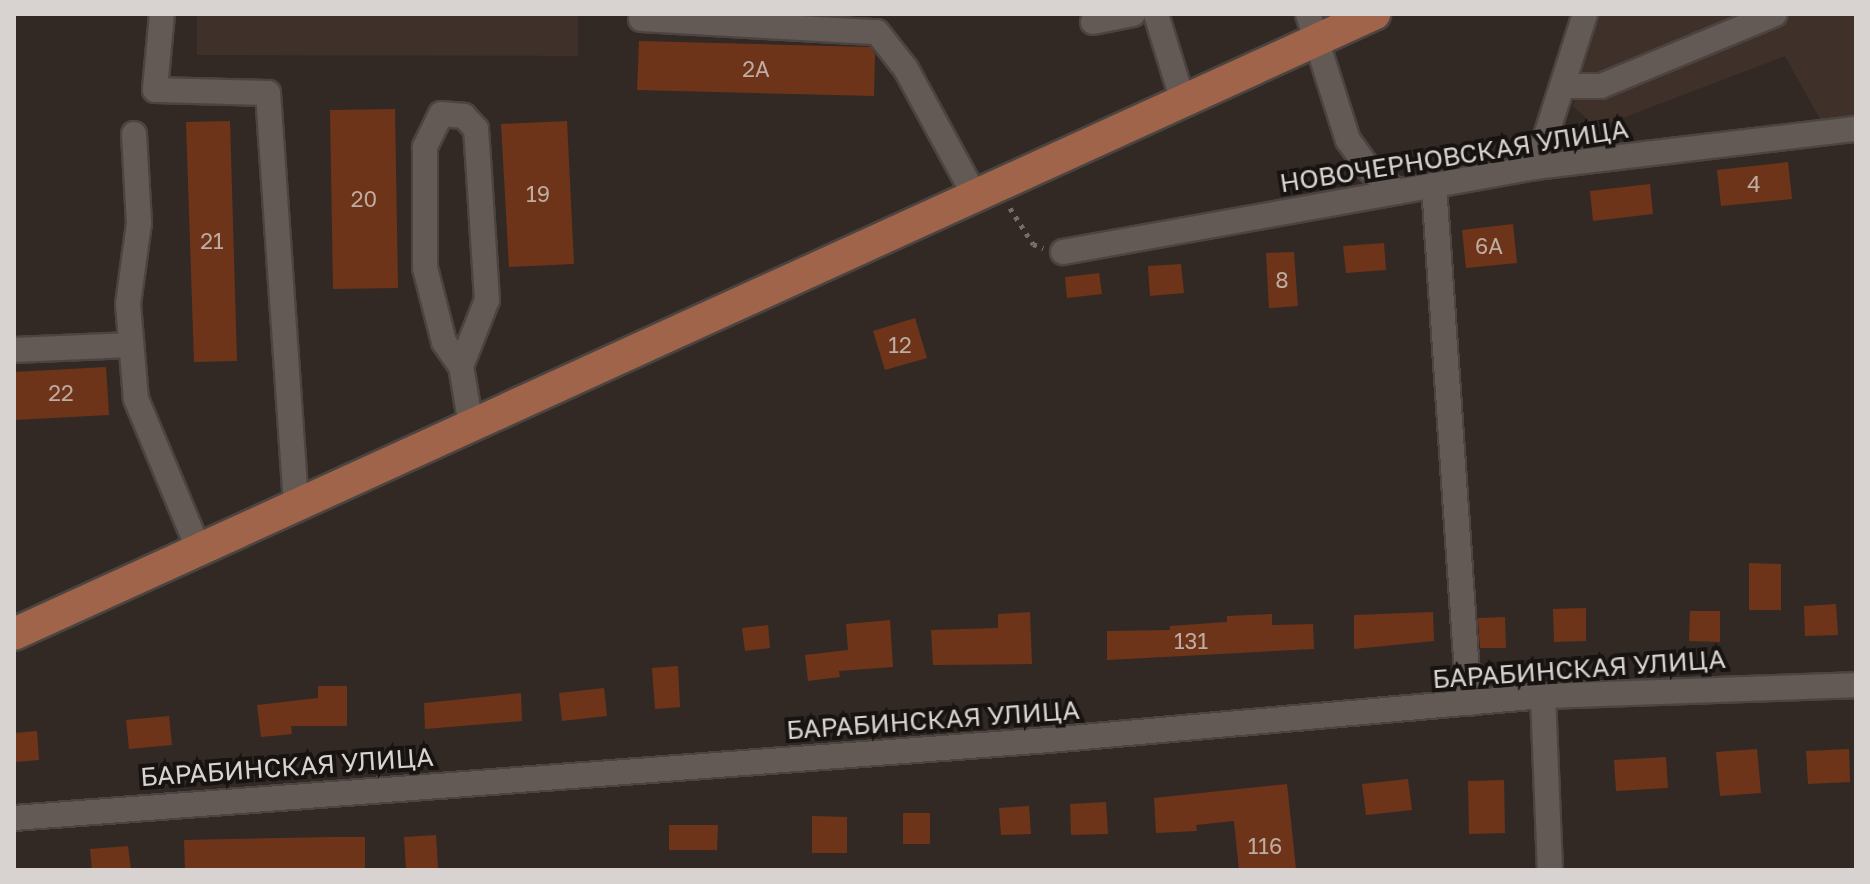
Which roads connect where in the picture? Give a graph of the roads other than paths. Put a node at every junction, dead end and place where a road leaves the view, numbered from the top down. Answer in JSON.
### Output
{"nodes":[{"id":1,"x":162,"y":14,"type":"edge"},
{"id":2,"x":1133,"y":14,"type":"edge"},
{"id":3,"x":1156,"y":14,"type":"edge"},
{"id":4,"x":1374,"y":14,"type":"edge"},
{"id":5,"x":1585,"y":14,"type":"edge"},
{"id":6,"x":1775,"y":14,"type":"edge"},
{"id":7,"x":641,"y":19,"type":"dead end"},
{"id":8,"x":1093,"y":22,"type":"dead end"},
{"id":9,"x":1313,"y":27,"type":"edge"},
{"id":10,"x":1564,"y":86,"type":"junction"},
{"id":11,"x":1183,"y":101,"type":"junction"},
{"id":12,"x":1856,"y":129,"type":"edge"},
{"id":13,"x":134,"y":134,"type":"dead end"},
{"id":14,"x":1536,"y":167,"type":"junction"},
{"id":15,"x":1434,"y":185,"type":"junction"},
{"id":16,"x":988,"y":190,"type":"junction"},
{"id":17,"x":1397,"y":192,"type":"junction"},
{"id":18,"x":1063,"y":252,"type":"road end"},
{"id":19,"x":131,"y":345,"type":"junction"},
{"id":20,"x":14,"y":350,"type":"edge"},
{"id":21,"x":461,"y":366,"type":"junction"},
{"id":22,"x":471,"y":426,"type":"junction"},
{"id":23,"x":296,"y":506,"type":"junction"},
{"id":24,"x":199,"y":550,"type":"junction"},
{"id":25,"x":14,"y":634,"type":"edge"},
{"id":26,"x":1856,"y":685,"type":"edge"},
{"id":27,"x":1543,"y":696,"type":"junction"},
{"id":28,"x":1469,"y":703,"type":"junction"},
{"id":29,"x":14,"y":818,"type":"edge"},
{"id":30,"x":1550,"y":870,"type":"edge"}],
"edges":[{"from":1,"to":23,"type":"street"},
{"from":2,"to":8,"type":"street"},
{"from":3,"to":11,"type":"street"},
{"from":4,"to":9,"type":"main road"},
{"from":5,"to":10,"type":"street"},
{"from":6,"to":10,"type":"street"},
{"from":7,"to":16,"type":"street"},
{"from":9,"to":11,"type":"main road"},
{"from":9,"to":17,"type":"street"},
{"from":10,"to":14,"type":"street"},
{"from":11,"to":16,"type":"main road"},
{"from":12,"to":14,"type":"street","name":"НОВОЧЕРНОВСКАЯ УЛИЦА"},
{"from":13,"to":19,"type":"street"},
{"from":14,"to":15,"type":"street","name":"НОВОЧЕРНОВСКАЯ УЛИЦА"},
{"from":15,"to":17,"type":"street","name":"НОВОЧЕРНОВСКАЯ УЛИЦА"},
{"from":15,"to":28,"type":"street"},
{"from":16,"to":22,"type":"main road"},
{"from":17,"to":18,"type":"street","name":"НОВОЧЕРНОВСКАЯ УЛИЦА"},
{"from":19,"to":20,"type":"street"},
{"from":19,"to":24,"type":"street"},
{"from":21,"to":21,"type":"street"},
{"from":21,"to":22,"type":"street"},
{"from":22,"to":23,"type":"main road"},
{"from":23,"to":24,"type":"main road"},
{"from":24,"to":25,"type":"main road"},
{"from":26,"to":27,"type":"street","name":"БАРАБИНСКАЯ УЛИЦА"},
{"from":27,"to":28,"type":"street","name":"БАРАБИНСКАЯ УЛИЦА"},
{"from":27,"to":30,"type":"street"},
{"from":28,"to":29,"type":"street","name":"БАРАБИНСКАЯ УЛИЦА"}]}
